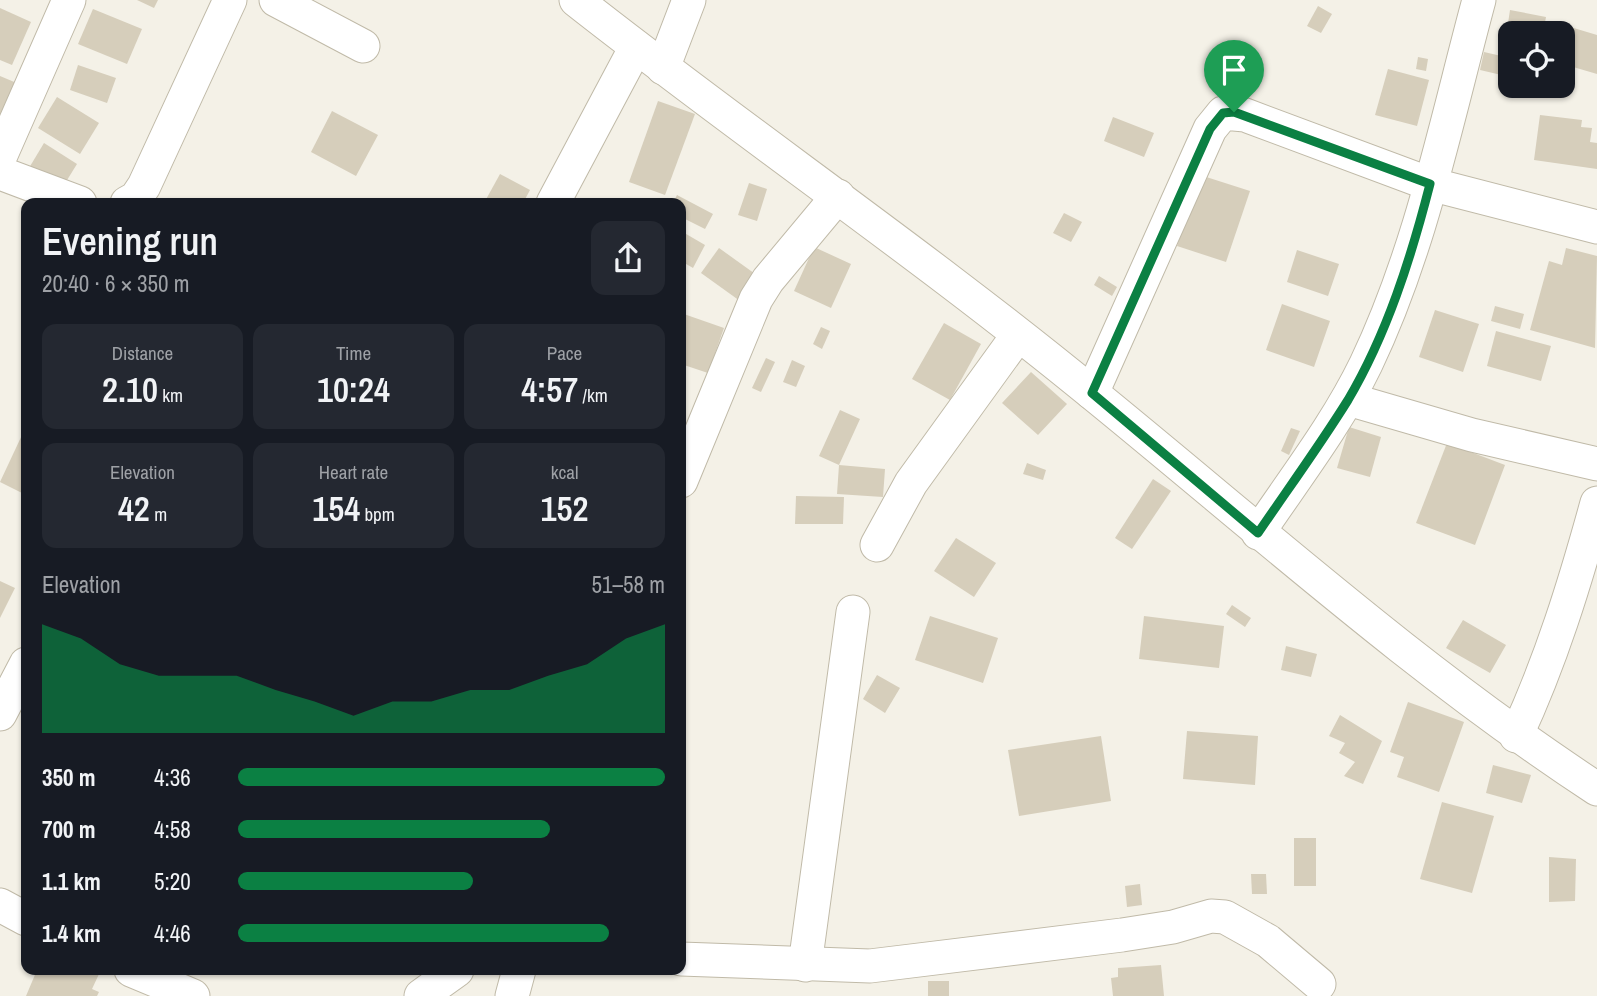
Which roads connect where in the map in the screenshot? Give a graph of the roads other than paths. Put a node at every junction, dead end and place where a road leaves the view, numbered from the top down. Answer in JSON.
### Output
{"nodes":[{"id":1,"x":69,"y":0,"type":"edge"},
{"id":2,"x":230,"y":0,"type":"edge"},
{"id":3,"x":276,"y":0,"type":"edge"},
{"id":4,"x":576,"y":0,"type":"edge"},
{"id":5,"x":688,"y":0,"type":"edge"},
{"id":6,"x":1479,"y":0,"type":"edge"},
{"id":7,"x":363,"y":46,"type":"dead end"},
{"id":8,"x":636,"y":47,"type":"junction"},
{"id":9,"x":663,"y":68,"type":"junction"},
{"id":10,"x":0,"y":157,"type":"edge"},
{"id":11,"x":0,"y":173,"type":"edge"},
{"id":12,"x":1430,"y":184,"type":"junction"},
{"id":13,"x":838,"y":196,"type":"junction"},
{"id":14,"x":67,"y":198,"type":"edge"},
{"id":15,"x":136,"y":198,"type":"edge"},
{"id":16,"x":555,"y":198,"type":"edge"},
{"id":17,"x":1597,"y":227,"type":"edge"},
{"id":18,"x":1018,"y":335,"type":"junction"},
{"id":19,"x":1092,"y":393,"type":"junction"},
{"id":20,"x":1348,"y":399,"type":"junction"},
{"id":21,"x":1597,"y":464,"type":"edge"},
{"id":22,"x":686,"y":469,"type":"edge"},
{"id":23,"x":1597,"y":503,"type":"edge"},
{"id":24,"x":1258,"y":533,"type":"junction"},
{"id":25,"x":877,"y":545,"type":"dead end"},
{"id":26,"x":853,"y":612,"type":"dead end"},
{"id":27,"x":21,"y":674,"type":"edge"},
{"id":28,"x":0,"y":714,"type":"edge"},
{"id":29,"x":1516,"y":736,"type":"junction"},
{"id":30,"x":1597,"y":789,"type":"edge"},
{"id":31,"x":0,"y":905,"type":"edge"},
{"id":32,"x":21,"y":916,"type":"edge"},
{"id":33,"x":686,"y":959,"type":"edge"},
{"id":34,"x":805,"y":965,"type":"junction"},
{"id":35,"x":149,"y":975,"type":"edge"},
{"id":36,"x":450,"y":975,"type":"edge"},
{"id":37,"x":518,"y":975,"type":"edge"},
{"id":38,"x":179,"y":983,"type":"edge"},
{"id":39,"x":1320,"y":984,"type":"dead end"},
{"id":40,"x":421,"y":996,"type":"edge"},
{"id":41,"x":512,"y":996,"type":"edge"}],
"edges":[{"from":1,"to":10,"type":"street"},
{"from":2,"to":15,"type":"street"},
{"from":3,"to":7,"type":"street"},
{"from":4,"to":8,"type":"street"},
{"from":5,"to":9,"type":"street"},
{"from":6,"to":12,"type":"street"},
{"from":8,"to":9,"type":"street"},
{"from":8,"to":16,"type":"street"},
{"from":9,"to":13,"type":"street"},
{"from":11,"to":14,"type":"street"},
{"from":12,"to":17,"type":"street"},
{"from":12,"to":19,"type":"street"},
{"from":12,"to":20,"type":"street"},
{"from":13,"to":18,"type":"street"},
{"from":13,"to":22,"type":"street"},
{"from":18,"to":19,"type":"street"},
{"from":18,"to":25,"type":"street"},
{"from":19,"to":24,"type":"street"},
{"from":20,"to":21,"type":"street"},
{"from":20,"to":24,"type":"street"},
{"from":23,"to":29,"type":"street"},
{"from":24,"to":29,"type":"street"},
{"from":26,"to":34,"type":"street"},
{"from":27,"to":28,"type":"street"},
{"from":29,"to":30,"type":"street"},
{"from":31,"to":32,"type":"street"},
{"from":33,"to":34,"type":"street"},
{"from":34,"to":39,"type":"street"},
{"from":35,"to":38,"type":"street"},
{"from":36,"to":40,"type":"street"},
{"from":37,"to":41,"type":"street"}]}
